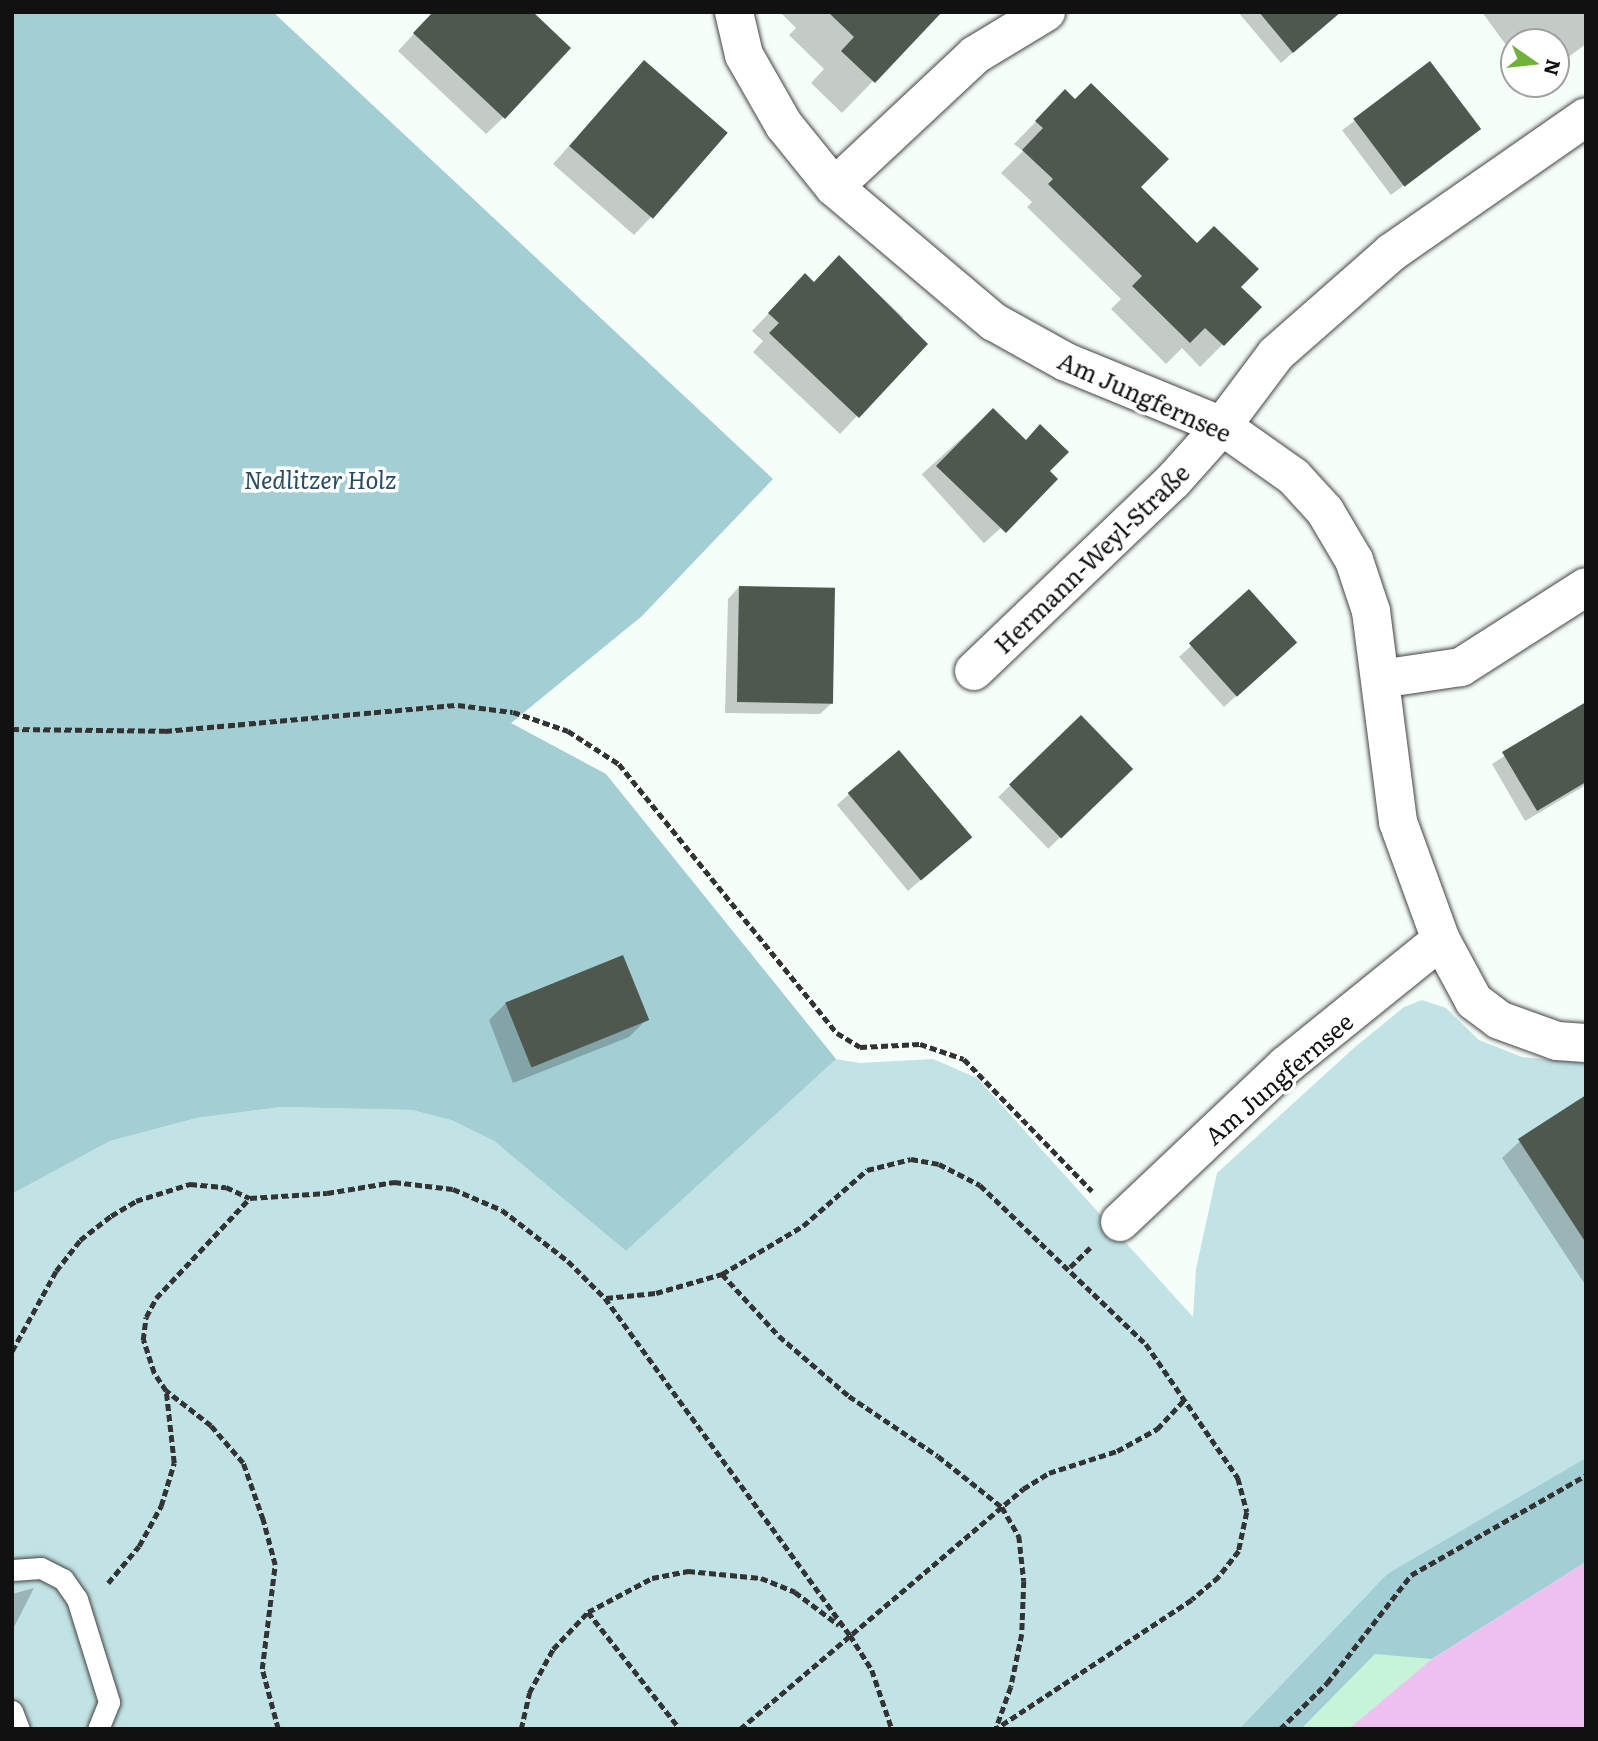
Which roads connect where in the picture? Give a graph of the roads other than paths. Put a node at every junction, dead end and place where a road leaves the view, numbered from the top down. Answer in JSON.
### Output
{"nodes":[{"id":1,"x":734,"y":12,"type":"edge"},
{"id":2,"x":1046,"y":12,"type":"edge"},
{"id":3,"x":1586,"y":117,"type":"edge"},
{"id":4,"x":834,"y":187,"type":"junction"},
{"id":5,"x":1222,"y":426,"type":"junction"},
{"id":6,"x":1586,"y":587,"type":"edge"},
{"id":7,"x":974,"y":671,"type":"dead end"},
{"id":8,"x":1380,"y":679,"type":"junction"},
{"id":9,"x":1441,"y":940,"type":"junction"},
{"id":10,"x":1586,"y":1043,"type":"edge"},
{"id":11,"x":1120,"y":1222,"type":"road end"},
{"id":12,"x":12,"y":1570,"type":"edge"},
{"id":13,"x":12,"y":1712,"type":"edge"},
{"id":14,"x":19,"y":1729,"type":"edge"},
{"id":15,"x":98,"y":1729,"type":"edge"}],
"edges":[{"from":1,"to":4,"type":"street","name":"Am Jungfernsee"},
{"from":2,"to":4,"type":"street"},
{"from":3,"to":5,"type":"street","name":"Hermann-Weyl-Straße"},
{"from":4,"to":5,"type":"street","name":"Am Jungfernsee"},
{"from":5,"to":7,"type":"street","name":"Hermann-Weyl-Straße"},
{"from":5,"to":8,"type":"street","name":"Am Jungfernsee"},
{"from":6,"to":8,"type":"street"},
{"from":8,"to":9,"type":"street","name":"Am Jungfernsee"},
{"from":9,"to":10,"type":"street","name":"Am Jungfernsee"},
{"from":9,"to":11,"type":"street","name":"Am Jungfernsee"},
{"from":12,"to":15,"type":"lane"},
{"from":13,"to":14,"type":"lane"}]}
